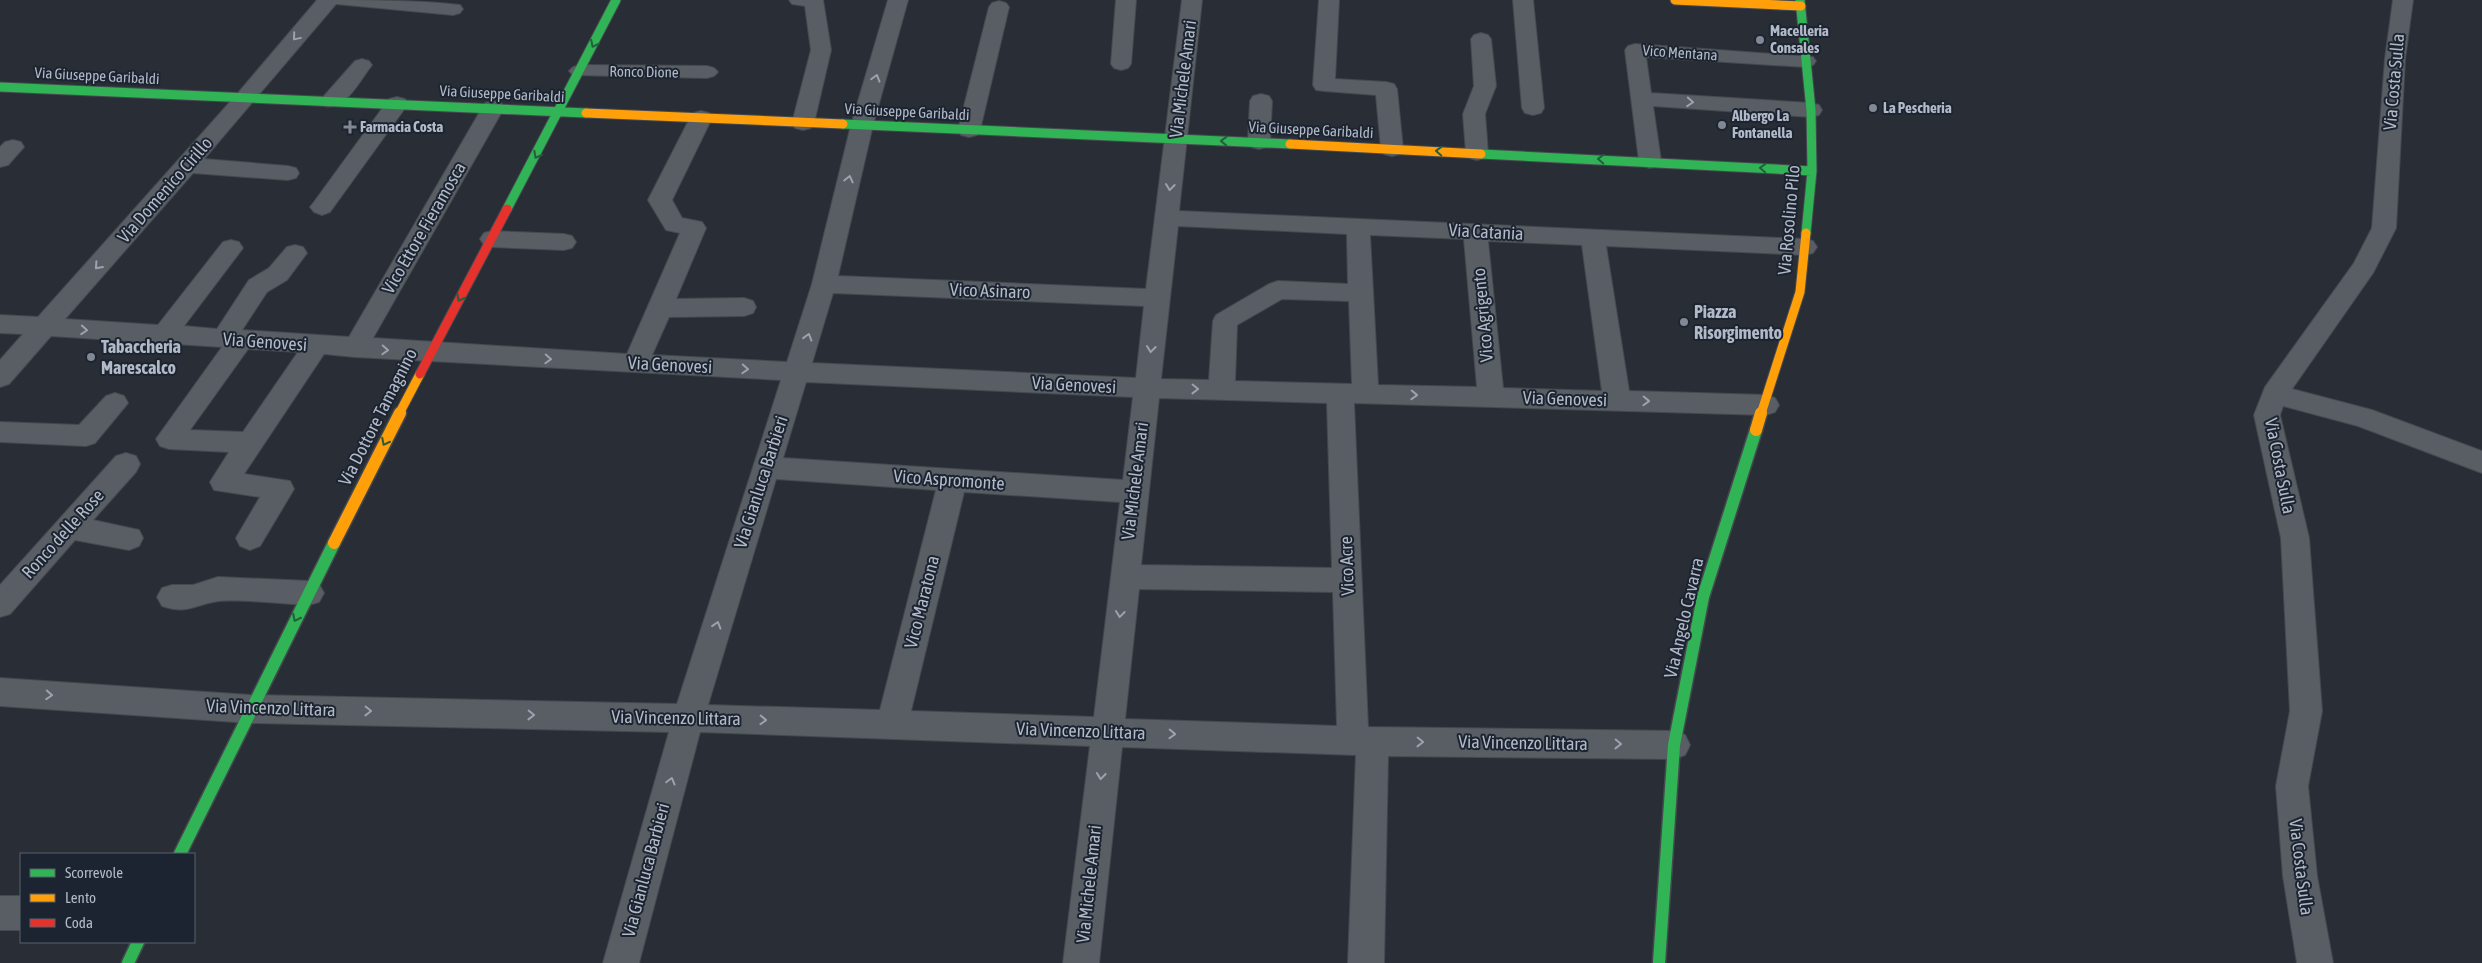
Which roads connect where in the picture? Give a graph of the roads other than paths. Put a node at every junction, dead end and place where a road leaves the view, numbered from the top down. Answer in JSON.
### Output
{"nodes":[{"id":1,"x":328,"y":0,"type":"edge"},
{"id":2,"x":343,"y":0,"type":"edge"},
{"id":3,"x":616,"y":0,"type":"edge"},
{"id":4,"x":799,"y":0,"type":"edge"},
{"id":5,"x":898,"y":0,"type":"edge"},
{"id":6,"x":1126,"y":0,"type":"edge"},
{"id":7,"x":1192,"y":0,"type":"edge"},
{"id":8,"x":1329,"y":0,"type":"edge"},
{"id":9,"x":1523,"y":0,"type":"edge"},
{"id":10,"x":1675,"y":0,"type":"edge"},
{"id":11,"x":2403,"y":0,"type":"edge"},
{"id":12,"x":1801,"y":3,"type":"edge"},
{"id":13,"x":999,"y":7,"type":"dead end"},
{"id":14,"x":453,"y":9,"type":"dead end"},
{"id":15,"x":1481,"y":39,"type":"dead end"},
{"id":16,"x":1806,"y":61,"type":"junction"},
{"id":17,"x":1121,"y":64,"type":"dead end"},
{"id":18,"x":362,"y":65,"type":"dead end"},
{"id":19,"x":580,"y":71,"type":"junction"},
{"id":20,"x":707,"y":72,"type":"dead end"},
{"id":21,"x":0,"y":87,"type":"edge"},
{"id":22,"x":246,"y":98,"type":"junction"},
{"id":23,"x":1642,"y":99,"type":"junction"},
{"id":24,"x":332,"y":101,"type":"junction"},
{"id":25,"x":1261,"y":101,"type":"dead end"},
{"id":26,"x":397,"y":104,"type":"junction"},
{"id":27,"x":493,"y":108,"type":"junction"},
{"id":28,"x":1533,"y":108,"type":"dead end"},
{"id":29,"x":1811,"y":110,"type":"junction"},
{"id":30,"x":560,"y":111,"type":"junction"},
{"id":31,"x":701,"y":118,"type":"junction"},
{"id":32,"x":803,"y":123,"type":"junction"},
{"id":33,"x":862,"y":124,"type":"junction"},
{"id":34,"x":969,"y":130,"type":"junction"},
{"id":35,"x":1175,"y":139,"type":"junction"},
{"id":36,"x":1259,"y":142,"type":"junction"},
{"id":37,"x":1392,"y":149,"type":"junction"},
{"id":38,"x":1477,"y":153,"type":"junction"},
{"id":39,"x":1650,"y":161,"type":"junction"},
{"id":40,"x":187,"y":165,"type":"junction"},
{"id":41,"x":1812,"y":171,"type":"junction"},
{"id":42,"x":288,"y":174,"type":"dead end"},
{"id":43,"x":322,"y":207,"type":"dead end"},
{"id":44,"x":1166,"y":218,"type":"junction"},
{"id":45,"x":1358,"y":226,"type":"junction"},
{"id":46,"x":1475,"y":232,"type":"junction"},
{"id":47,"x":1593,"y":237,"type":"junction"},
{"id":48,"x":492,"y":239,"type":"junction"},
{"id":49,"x":564,"y":242,"type":"dead end"},
{"id":50,"x":1805,"y":247,"type":"junction"},
{"id":51,"x":232,"y":248,"type":"dead end"},
{"id":52,"x":295,"y":253,"type":"dead end"},
{"id":53,"x":824,"y":284,"type":"junction"},
{"id":54,"x":1800,"y":292,"type":"joint"},
{"id":55,"x":1361,"y":294,"type":"junction"},
{"id":56,"x":1157,"y":298,"type":"junction"},
{"id":57,"x":744,"y":307,"type":"dead end"},
{"id":58,"x":660,"y":308,"type":"junction"},
{"id":59,"x":0,"y":324,"type":"edge"},
{"id":60,"x":43,"y":328,"type":"junction"},
{"id":61,"x":164,"y":335,"type":"junction"},
{"id":62,"x":233,"y":339,"type":"junction"},
{"id":63,"x":316,"y":346,"type":"junction"},
{"id":64,"x":355,"y":348,"type":"junction"},
{"id":65,"x":431,"y":352,"type":"junction"},
{"id":66,"x":636,"y":364,"type":"junction"},
{"id":67,"x":797,"y":372,"type":"junction"},
{"id":68,"x":0,"y":377,"type":"edge"},
{"id":69,"x":1146,"y":388,"type":"junction"},
{"id":70,"x":1222,"y":389,"type":"junction"},
{"id":71,"x":1353,"y":393,"type":"junction"},
{"id":72,"x":2274,"y":394,"type":"junction"},
{"id":73,"x":1491,"y":397,"type":"junction"},
{"id":74,"x":1617,"y":401,"type":"junction"},
{"id":75,"x":115,"y":403,"type":"dead end"},
{"id":76,"x":1766,"y":405,"type":"junction"},
{"id":77,"x":0,"y":432,"type":"edge"},
{"id":78,"x":250,"y":443,"type":"junction"},
{"id":79,"x":2482,"y":462,"type":"edge"},
{"id":80,"x":126,"y":464,"type":"dead end"},
{"id":81,"x":765,"y":468,"type":"junction"},
{"id":82,"x":953,"y":480,"type":"junction"},
{"id":83,"x":1134,"y":492,"type":"junction"},
{"id":84,"x":69,"y":528,"type":"junction"},
{"id":85,"x":129,"y":538,"type":"dead end"},
{"id":86,"x":250,"y":538,"type":"dead end"},
{"id":87,"x":1124,"y":577,"type":"junction"},
{"id":88,"x":1347,"y":580,"type":"junction"},
{"id":89,"x":309,"y":593,"type":"junction"},
{"id":90,"x":172,"y":597,"type":"dead end"},
{"id":91,"x":0,"y":605,"type":"edge"},
{"id":92,"x":0,"y":692,"type":"edge"},
{"id":93,"x":250,"y":709,"type":"junction"},
{"id":94,"x":688,"y":718,"type":"junction"},
{"id":95,"x":892,"y":725,"type":"junction"},
{"id":96,"x":1106,"y":732,"type":"junction"},
{"id":97,"x":1362,"y":741,"type":"junction"},
{"id":98,"x":1674,"y":745,"type":"junction"},
{"id":99,"x":180,"y":853,"type":"edge"},
{"id":100,"x":20,"y":912,"type":"edge"},
{"id":101,"x":0,"y":913,"type":"edge"},
{"id":102,"x":138,"y":943,"type":"edge"},
{"id":103,"x":128,"y":963,"type":"edge"},
{"id":104,"x":621,"y":963,"type":"edge"},
{"id":105,"x":1081,"y":963,"type":"edge"},
{"id":106,"x":1366,"y":963,"type":"edge"},
{"id":107,"x":1659,"y":963,"type":"edge"},
{"id":108,"x":2316,"y":963,"type":"edge"}],
"edges":[{"from":1,"to":22,"type":"street","name":"Via Domenico Cirillo","one_way":true},
{"from":2,"to":14,"type":"street"},
{"from":3,"to":19,"type":"street","name":"Via Dottore Tamagnino","one_way":true},
{"from":4,"to":32,"type":"street"},
{"from":33,"to":5,"type":"street","name":"Via Gianluca Barbieri","one_way":true},
{"from":6,"to":17,"type":"street"},
{"from":7,"to":35,"type":"street","name":"Via Michele Amari"},
{"from":8,"to":37,"type":"street"},
{"from":9,"to":28,"type":"street"},
{"from":10,"to":12,"type":"street"},
{"from":11,"to":72,"type":"street","name":"Via Costa Sulla"},
{"from":12,"to":16,"type":"street","name":"Via Rosolino Pilo"},
{"from":13,"to":34,"type":"street"},
{"from":15,"to":38,"type":"street"},
{"from":16,"to":23,"type":"street","name":"Vico Mentana"},
{"from":16,"to":29,"type":"street","name":"Via Rosolino Pilo"},
{"from":18,"to":24,"type":"street"},
{"from":19,"to":20,"type":"street","name":"Ronco Dione"},
{"from":19,"to":30,"type":"street","name":"Via Dottore Tamagnino"},
{"from":21,"to":22,"type":"street","name":"Via Giuseppe Garibaldi"},
{"from":22,"to":24,"type":"street","name":"Via Giuseppe Garibaldi"},
{"from":22,"to":40,"type":"street","name":"Via Domenico Cirillo"},
{"from":23,"to":29,"type":"street","one_way":true},
{"from":23,"to":39,"type":"street","name":"Vico Mentana"},
{"from":24,"to":26,"type":"street","name":"Via Giuseppe Garibaldi"},
{"from":25,"to":36,"type":"street"},
{"from":26,"to":27,"type":"street","name":"Via Giuseppe Garibaldi"},
{"from":26,"to":43,"type":"street"},
{"from":27,"to":30,"type":"street","name":"Via Giuseppe Garibaldi"},
{"from":27,"to":64,"type":"street","name":"Vico Ettore Fieramosca"},
{"from":29,"to":41,"type":"street","name":"Via Rosolino Pilo"},
{"from":30,"to":31,"type":"street","name":"Via Giuseppe Garibaldi"},
{"from":30,"to":48,"type":"street","name":"Via Dottore Tamagnino","one_way":true},
{"from":31,"to":32,"type":"street","name":"Via Giuseppe Garibaldi"},
{"from":31,"to":58,"type":"street"},
{"from":32,"to":33,"type":"street","name":"Via Giuseppe Garibaldi"},
{"from":33,"to":34,"type":"street","name":"Via Giuseppe Garibaldi"},
{"from":53,"to":33,"type":"street","name":"Via Gianluca Barbieri","one_way":true},
{"from":34,"to":35,"type":"street","name":"Via Giuseppe Garibaldi"},
{"from":36,"to":35,"type":"street","name":"Via Giuseppe Garibaldi","one_way":true},
{"from":35,"to":44,"type":"street","name":"Via Michele Amari","one_way":true},
{"from":36,"to":37,"type":"street","name":"Via Giuseppe Garibaldi"},
{"from":38,"to":37,"type":"street","name":"Via Giuseppe Garibaldi","one_way":true},
{"from":39,"to":38,"type":"street","name":"Via Giuseppe Garibaldi","one_way":true},
{"from":41,"to":39,"type":"street","name":"Via Giuseppe Garibaldi","one_way":true},
{"from":40,"to":42,"type":"street"},
{"from":40,"to":60,"type":"street","name":"Via Domenico Cirillo","one_way":true},
{"from":41,"to":50,"type":"street","name":"Via Rosolino Pilo"},
{"from":44,"to":45,"type":"street","name":"Via Catania"},
{"from":44,"to":56,"type":"street","name":"Via Michele Amari"},
{"from":45,"to":46,"type":"street","name":"Via Catania"},
{"from":45,"to":55,"type":"street","name":"Vico Acre"},
{"from":46,"to":47,"type":"street","name":"Via Catania"},
{"from":46,"to":73,"type":"street","name":"Vico Agrigento"},
{"from":47,"to":50,"type":"street","name":"Via Catania"},
{"from":47,"to":74,"type":"street"},
{"from":48,"to":49,"type":"street"},
{"from":48,"to":65,"type":"street","name":"Via Dottore Tamagnino","one_way":true},
{"from":50,"to":54,"type":"street","name":"Via Rosolino Pilo"},
{"from":51,"to":61,"type":"street"},
{"from":52,"to":62,"type":"street"},
{"from":53,"to":56,"type":"street","name":"Vico Asinaro"},
{"from":67,"to":53,"type":"street","name":"Via Gianluca Barbieri","one_way":true},
{"from":54,"to":76,"type":"street","name":"Via Angelo Cavarra"},
{"from":55,"to":70,"type":"street"},
{"from":55,"to":71,"type":"street","name":"Vico Acre"},
{"from":56,"to":69,"type":"street","name":"Via Michele Amari","one_way":true},
{"from":57,"to":58,"type":"street"},
{"from":58,"to":66,"type":"street"},
{"from":59,"to":60,"type":"street","name":"Via Genovesi"},
{"from":60,"to":61,"type":"street","name":"Via Genovesi","one_way":true},
{"from":60,"to":68,"type":"street","name":"Via Domenico Cirillo"},
{"from":61,"to":62,"type":"street","name":"Via Genovesi"},
{"from":62,"to":63,"type":"street","name":"Via Genovesi"},
{"from":62,"to":78,"type":"street"},
{"from":63,"to":64,"type":"street","name":"Via Genovesi"},
{"from":63,"to":78,"type":"street"},
{"from":64,"to":65,"type":"street","name":"Via Genovesi","one_way":true},
{"from":65,"to":66,"type":"street","name":"Via Genovesi","one_way":true},
{"from":65,"to":89,"type":"street","name":"Via Dottore Tamagnino","one_way":true},
{"from":66,"to":67,"type":"street","name":"Via Genovesi","one_way":true},
{"from":67,"to":69,"type":"street","name":"Via Genovesi"},
{"from":67,"to":81,"type":"street","name":"Via Gianluca Barbieri"},
{"from":69,"to":70,"type":"street","name":"Via Genovesi","one_way":true},
{"from":69,"to":83,"type":"street","name":"Via Michele Amari"},
{"from":70,"to":71,"type":"street","name":"Via Genovesi"},
{"from":71,"to":73,"type":"street","name":"Via Genovesi","one_way":true},
{"from":71,"to":88,"type":"street","name":"Vico Acre"},
{"from":72,"to":79,"type":"street"},
{"from":72,"to":108,"type":"street","name":"Via Costa Sulla"},
{"from":73,"to":74,"type":"street","name":"Via Genovesi"},
{"from":74,"to":76,"type":"street","name":"Via Genovesi","one_way":true},
{"from":75,"to":77,"type":"street"},
{"from":76,"to":98,"type":"street","name":"Via Angelo Cavarra"},
{"from":78,"to":86,"type":"street"},
{"from":80,"to":84,"type":"street","name":"Ronco delle Rose"},
{"from":81,"to":82,"type":"street","name":"Vico Aspromonte"},
{"from":94,"to":81,"type":"street","name":"Via Gianluca Barbieri","one_way":true},
{"from":82,"to":83,"type":"street","name":"Vico Aspromonte"},
{"from":82,"to":95,"type":"street","name":"Vico Maratona"},
{"from":83,"to":87,"type":"street","name":"Via Michele Amari"},
{"from":84,"to":85,"type":"street"},
{"from":84,"to":91,"type":"street","name":"Ronco delle Rose"},
{"from":87,"to":88,"type":"street"},
{"from":87,"to":96,"type":"street","name":"Via Michele Amari","one_way":true},
{"from":88,"to":97,"type":"street","name":"Vico Acre"},
{"from":89,"to":90,"type":"street"},
{"from":89,"to":93,"type":"street","name":"Via Dottore Tamagnino","one_way":true},
{"from":92,"to":93,"type":"street","name":"Via Vincenzo Littara","one_way":true},
{"from":93,"to":94,"type":"street","name":"Via Vincenzo Littara","one_way":true},
{"from":93,"to":99,"type":"street","name":"Via Dottore Tamagnino"},
{"from":94,"to":95,"type":"street","name":"Via Vincenzo Littara","one_way":true},
{"from":104,"to":94,"type":"street","name":"Via Gianluca Barbieri","one_way":true},
{"from":95,"to":96,"type":"street","name":"Via Vincenzo Littara"},
{"from":96,"to":97,"type":"street","name":"Via Vincenzo Littara","one_way":true},
{"from":96,"to":105,"type":"street","name":"Via Michele Amari","one_way":true},
{"from":97,"to":98,"type":"street","name":"Via Vincenzo Littara","one_way":true},
{"from":97,"to":106,"type":"street","name":"Vico Acre"},
{"from":98,"to":107,"type":"street","name":"Via Angelo Cavarra"},
{"from":100,"to":101,"type":"street"},
{"from":102,"to":103,"type":"street"}]}
